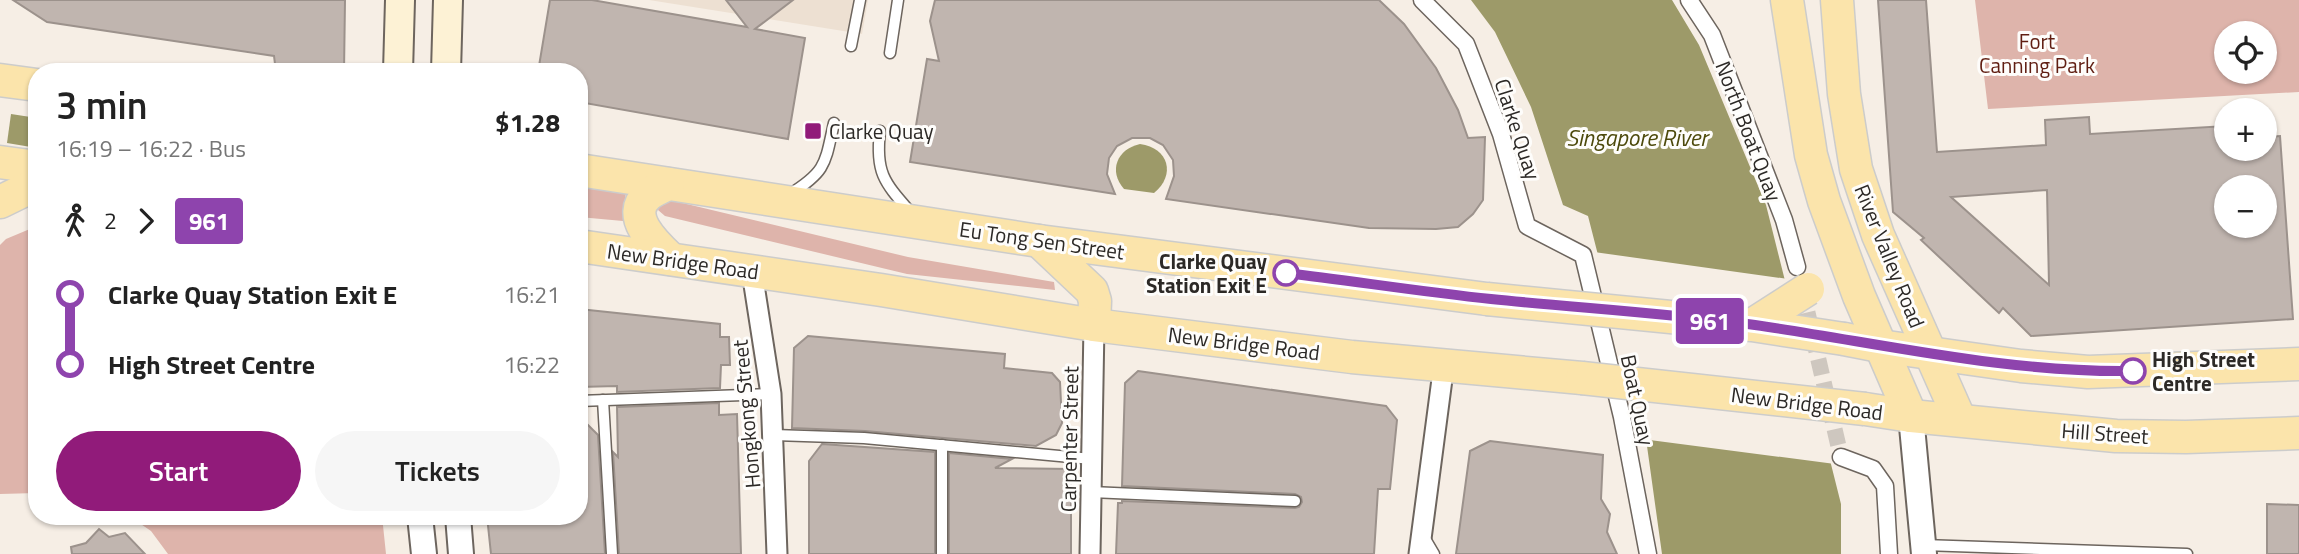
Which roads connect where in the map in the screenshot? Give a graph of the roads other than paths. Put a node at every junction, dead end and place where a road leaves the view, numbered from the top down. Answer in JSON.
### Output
{"nodes":[{"id":1,"x":400,"y":0,"type":"edge"},
{"id":2,"x":448,"y":0,"type":"edge"},
{"id":3,"x":860,"y":0,"type":"edge"},
{"id":4,"x":898,"y":0,"type":"edge"},
{"id":5,"x":1422,"y":0,"type":"edge"},
{"id":6,"x":1689,"y":0,"type":"edge"},
{"id":7,"x":1787,"y":0,"type":"edge"},
{"id":8,"x":1837,"y":0,"type":"edge"},
{"id":9,"x":851,"y":46,"type":"dead end"},
{"id":10,"x":890,"y":53,"type":"dead end"},
{"id":11,"x":398,"y":63,"type":"edge"},
{"id":12,"x":446,"y":63,"type":"edge"},
{"id":13,"x":0,"y":80,"type":"edge"},
{"id":14,"x":28,"y":84,"type":"edge"},
{"id":15,"x":834,"y":122,"type":"dead end"},
{"id":16,"x":880,"y":131,"type":"dead end"},
{"id":17,"x":0,"y":162,"type":"edge"},
{"id":18,"x":28,"y":166,"type":"edge"},
{"id":19,"x":588,"y":171,"type":"edge"},
{"id":20,"x":668,"y":184,"type":"junction"},
{"id":21,"x":28,"y":188,"type":"edge"},
{"id":22,"x":0,"y":202,"type":"edge"},
{"id":23,"x":778,"y":202,"type":"junction"},
{"id":24,"x":919,"y":223,"type":"junction"},
{"id":25,"x":1039,"y":242,"type":"junction"},
{"id":26,"x":588,"y":247,"type":"edge"},
{"id":27,"x":1841,"y":252,"type":"junction"},
{"id":28,"x":1583,"y":255,"type":"joint"},
{"id":29,"x":671,"y":259,"type":"junction"},
{"id":30,"x":752,"y":272,"type":"junction"},
{"id":31,"x":1802,"y":278,"type":"junction"},
{"id":32,"x":1094,"y":325,"type":"junction"},
{"id":33,"x":1752,"y":325,"type":"junction"},
{"id":34,"x":1880,"y":346,"type":"junction"},
{"id":35,"x":1929,"y":352,"type":"junction"},
{"id":36,"x":1444,"y":364,"type":"junction"},
{"id":37,"x":2299,"y":364,"type":"edge"},
{"id":38,"x":771,"y":394,"type":"junction"},
{"id":39,"x":603,"y":400,"type":"junction"},
{"id":40,"x":588,"y":401,"type":"edge"},
{"id":41,"x":1911,"y":416,"type":"junction"},
{"id":42,"x":1960,"y":421,"type":"junction"},
{"id":43,"x":2299,"y":433,"type":"edge"},
{"id":44,"x":774,"y":435,"type":"junction"},
{"id":45,"x":942,"y":445,"type":"junction"},
{"id":46,"x":1841,"y":457,"type":"dead end"},
{"id":47,"x":1092,"y":459,"type":"junction"},
{"id":48,"x":1091,"y":492,"type":"junction"},
{"id":49,"x":1295,"y":501,"type":"dead end"},
{"id":50,"x":421,"y":525,"type":"edge"},
{"id":51,"x":459,"y":525,"type":"edge"},
{"id":52,"x":1422,"y":534,"type":"junction"},
{"id":53,"x":1923,"y":550,"type":"edge"},
{"id":54,"x":424,"y":554,"type":"edge"},
{"id":55,"x":461,"y":554,"type":"edge"},
{"id":56,"x":612,"y":554,"type":"edge"},
{"id":57,"x":777,"y":554,"type":"edge"},
{"id":58,"x":942,"y":554,"type":"edge"},
{"id":59,"x":1090,"y":554,"type":"edge"},
{"id":60,"x":1419,"y":554,"type":"edge"},
{"id":61,"x":1434,"y":554,"type":"edge"},
{"id":62,"x":1648,"y":554,"type":"edge"},
{"id":63,"x":1889,"y":554,"type":"edge"},
{"id":64,"x":2187,"y":554,"type":"edge"}],
"edges":[{"from":1,"to":11,"type":"main road"},
{"from":2,"to":12,"type":"main road"},
{"from":3,"to":9,"type":"lane"},
{"from":4,"to":10,"type":"lane"},
{"from":5,"to":28,"type":"street","name":"Clarke Quay"},
{"from":6,"to":31,"type":"street","name":"North Boat Quay"},
{"from":7,"to":27,"type":"main road","name":"River Valley Road"},
{"from":8,"to":35,"type":"main road","name":"River Valley Road"},
{"from":13,"to":14,"type":"main road"},
{"from":15,"to":23,"type":"lane"},
{"from":16,"to":24,"type":"lane"},
{"from":17,"to":18,"type":"main road"},
{"from":19,"to":20,"type":"main road","name":"Eu Tong Sen Street"},
{"from":20,"to":23,"type":"main road","name":"Eu Tong Sen Street"},
{"from":20,"to":29,"type":"main road"},
{"from":21,"to":22,"type":"main road"},
{"from":23,"to":24,"type":"main road","name":"Eu Tong Sen Street"},
{"from":24,"to":25,"type":"main road","name":"Eu Tong Sen Street"},
{"from":25,"to":32,"type":"main road"},
{"from":25,"to":33,"type":"main road","name":"Eu Tong Sen Street","bridge":true},
{"from":26,"to":29,"type":"main road","name":"New Bridge Road"},
{"from":27,"to":31,"type":"main road"},
{"from":27,"to":34,"type":"main road","name":"River Valley Road"},
{"from":28,"to":62,"type":"street","name":"Boat Quay"},
{"from":29,"to":30,"type":"main road","name":"New Bridge Road"},
{"from":30,"to":32,"type":"main road","name":"New Bridge Road"},
{"from":30,"to":38,"type":"street","name":"Hongkong Street"},
{"from":31,"to":33,"type":"main road","bridge":true},
{"from":32,"to":36,"type":"main road","name":"New Bridge Road"},
{"from":32,"to":47,"type":"street","name":"Carpenter Street"},
{"from":33,"to":34,"type":"main road","name":"Eu Tong Sen Street","bridge":true},
{"from":34,"to":35,"type":"main road"},
{"from":34,"to":41,"type":"main road","name":"River Valley Road"},
{"from":35,"to":37,"type":"main road"},
{"from":35,"to":42,"type":"main road","name":"River Valley Road"},
{"from":36,"to":41,"type":"main road","name":"New Bridge Road","bridge":true},
{"from":36,"to":52,"type":"street"},
{"from":38,"to":39,"type":"lane"},
{"from":38,"to":44,"type":"street","name":"Hongkong Street"},
{"from":39,"to":40,"type":"lane"},
{"from":39,"to":56,"type":"lane"},
{"from":41,"to":42,"type":"main road","name":"Hill Street"},
{"from":41,"to":53,"type":"street"},
{"from":42,"to":43,"type":"main road","name":"Hill Street"},
{"from":44,"to":45,"type":"lane"},
{"from":44,"to":57,"type":"street","name":"Hongkong Street"},
{"from":45,"to":47,"type":"lane"},
{"from":45,"to":58,"type":"lane"},
{"from":46,"to":63,"type":"street"},
{"from":47,"to":48,"type":"street","name":"Carpenter Street"},
{"from":48,"to":49,"type":"lane"},
{"from":48,"to":59,"type":"street","name":"Carpenter Street"},
{"from":50,"to":54,"type":"street"},
{"from":51,"to":55,"type":"street"},
{"from":52,"to":60,"type":"street"},
{"from":52,"to":61,"type":"lane"},
{"from":53,"to":64,"type":"lane"}]}
